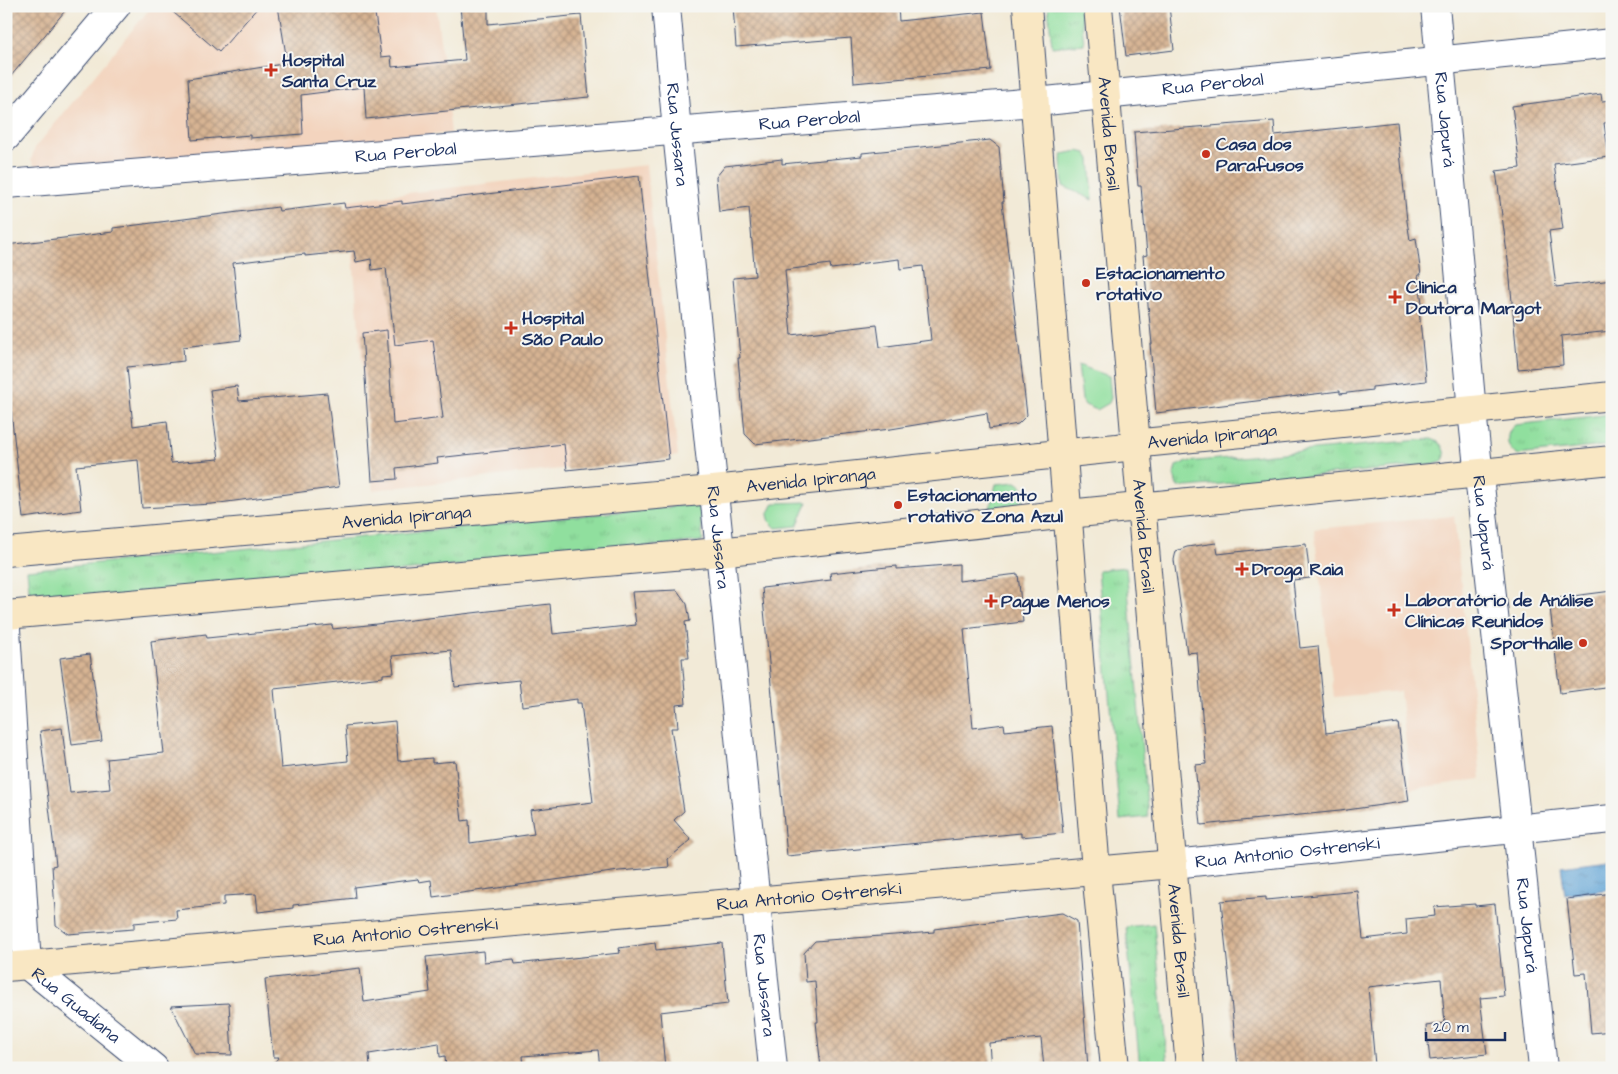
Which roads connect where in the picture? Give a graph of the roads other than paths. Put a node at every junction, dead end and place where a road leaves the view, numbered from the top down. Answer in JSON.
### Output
{"nodes":[{"id":1,"x":116,"y":6,"type":"edge"},
{"id":2,"x":666,"y":6,"type":"edge"},
{"id":3,"x":1027,"y":6,"type":"edge"},
{"id":4,"x":1098,"y":6,"type":"edge"},
{"id":5,"x":1435,"y":6,"type":"edge"},
{"id":6,"x":1612,"y":43,"type":"edge"},
{"id":7,"x":1438,"y":61,"type":"junction"},
{"id":8,"x":1107,"y":95,"type":"junction"},
{"id":9,"x":1036,"y":102,"type":"junction"},
{"id":10,"x":677,"y":132,"type":"junction"},
{"id":11,"x":6,"y":137,"type":"edge"},
{"id":12,"x":6,"y":184,"type":"edge"},
{"id":13,"x":1612,"y":396,"type":"edge"},
{"id":14,"x":1472,"y":411,"type":"junction"},
{"id":15,"x":1136,"y":446,"type":"junction"},
{"id":16,"x":1064,"y":453,"type":"junction"},
{"id":17,"x":1612,"y":460,"type":"edge"},
{"id":18,"x":1479,"y":474,"type":"junction"},
{"id":19,"x":713,"y":490,"type":"junction"},
{"id":20,"x":1141,"y":506,"type":"junction"},
{"id":21,"x":1068,"y":514,"type":"junction"},
{"id":22,"x":6,"y":552,"type":"edge"},
{"id":23,"x":719,"y":552,"type":"junction"},
{"id":24,"x":6,"y":615,"type":"edge"},
{"id":25,"x":6,"y":629,"type":"edge"},
{"id":26,"x":1612,"y":820,"type":"edge"},
{"id":27,"x":1517,"y":829,"type":"junction"},
{"id":28,"x":1173,"y":864,"type":"junction"},
{"id":29,"x":1096,"y":871,"type":"junction"},
{"id":30,"x":756,"y":901,"type":"junction"},
{"id":31,"x":16,"y":966,"type":"edge"},
{"id":32,"x":154,"y":1068,"type":"edge"},
{"id":33,"x":773,"y":1068,"type":"edge"},
{"id":34,"x":1115,"y":1068,"type":"edge"},
{"id":35,"x":1190,"y":1068,"type":"edge"},
{"id":36,"x":1543,"y":1068,"type":"edge"}],
"edges":[{"from":1,"to":11,"type":"street"},
{"from":2,"to":10,"type":"street","name":"Rua Jussara"},
{"from":3,"to":9,"type":"street"},
{"from":4,"to":8,"type":"street","name":"Avenida Brasil"},
{"from":5,"to":7,"type":"street","name":"Rua Japurá"},
{"from":6,"to":7,"type":"street","name":"Rua Perobal"},
{"from":7,"to":8,"type":"street","name":"Rua Perobal"},
{"from":7,"to":14,"type":"street","name":"Rua Japurá"},
{"from":8,"to":9,"type":"street","name":"Rua Perobal"},
{"from":8,"to":15,"type":"street","name":"Avenida Brasil"},
{"from":9,"to":10,"type":"street","name":"Rua Perobal"},
{"from":9,"to":16,"type":"street"},
{"from":10,"to":12,"type":"street","name":"Rua Perobal"},
{"from":10,"to":19,"type":"street","name":"Rua Jussara"},
{"from":13,"to":14,"type":"street","name":"Avenida Ipiranga"},
{"from":14,"to":15,"type":"street","name":"Avenida Ipiranga"},
{"from":14,"to":18,"type":"street","name":"Rua Japurá"},
{"from":15,"to":16,"type":"street","name":"Avenida Ipiranga"},
{"from":15,"to":20,"type":"street","name":"Avenida Brasil"},
{"from":16,"to":19,"type":"street","name":"Avenida Ipiranga"},
{"from":16,"to":21,"type":"street"},
{"from":17,"to":18,"type":"street"},
{"from":18,"to":20,"type":"street"},
{"from":18,"to":27,"type":"street","name":"Rua Japurá"},
{"from":19,"to":22,"type":"street","name":"Avenida Ipiranga"},
{"from":19,"to":23,"type":"street","name":"Rua Jussara"},
{"from":20,"to":21,"type":"street"},
{"from":20,"to":28,"type":"street","name":"Avenida Brasil"},
{"from":21,"to":23,"type":"street"},
{"from":21,"to":29,"type":"street"},
{"from":23,"to":24,"type":"street"},
{"from":23,"to":30,"type":"street","name":"Rua Jussara"},
{"from":25,"to":31,"type":"street","name":"Rua Guadiana"},
{"from":26,"to":27,"type":"street","name":"Rua Antonio Ostrenski"},
{"from":27,"to":28,"type":"street","name":"Rua Antonio Ostrenski"},
{"from":27,"to":36,"type":"street","name":"Rua Japurá"},
{"from":28,"to":29,"type":"street","name":"Rua Antonio Ostrenski"},
{"from":28,"to":35,"type":"street","name":"Avenida Brasil"},
{"from":29,"to":30,"type":"street","name":"Rua Antonio Ostrenski"},
{"from":29,"to":34,"type":"street"},
{"from":30,"to":31,"type":"street","name":"Rua Antonio Ostrenski"},
{"from":30,"to":33,"type":"street","name":"Rua Jussara"},
{"from":31,"to":32,"type":"street","name":"Rua Guadiana"}]}
